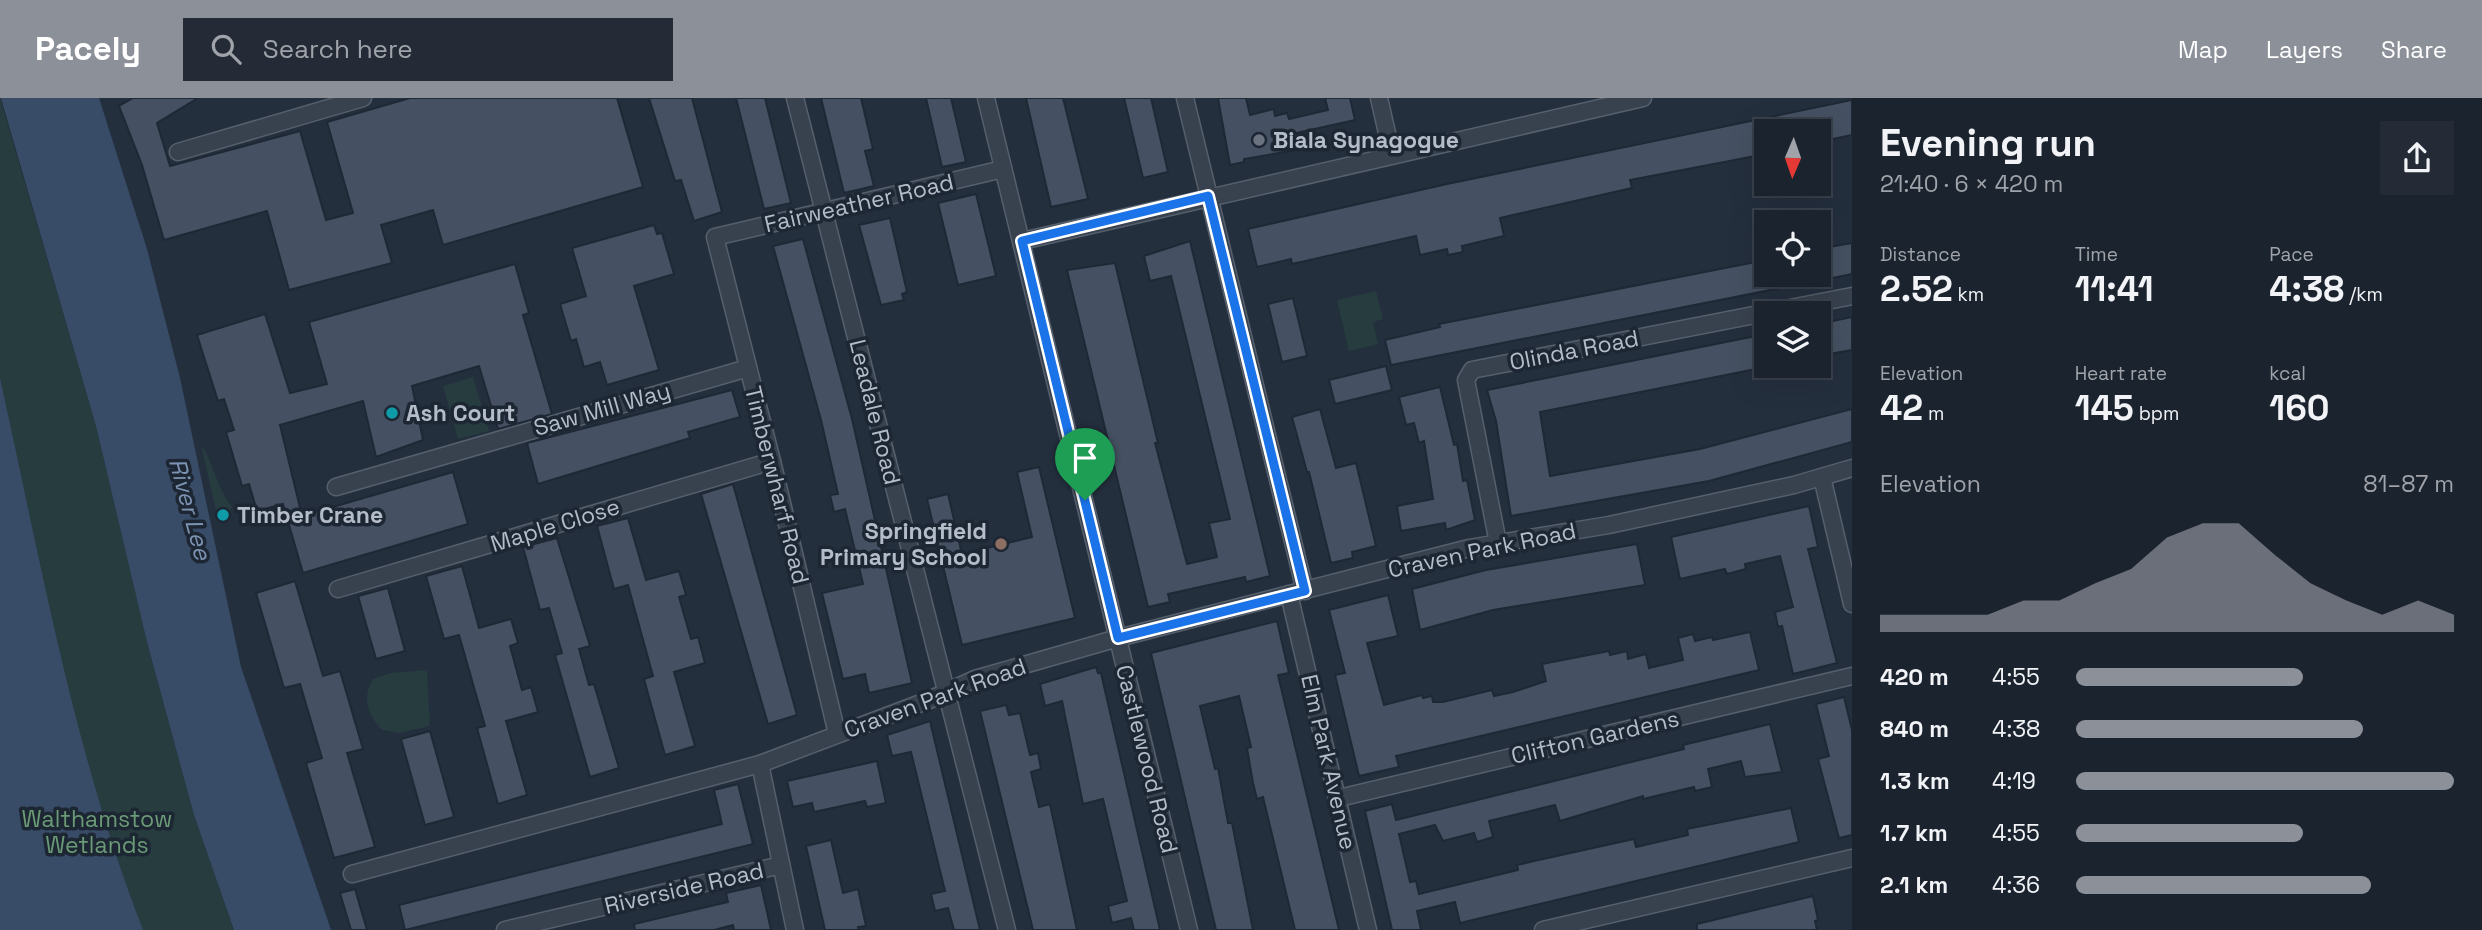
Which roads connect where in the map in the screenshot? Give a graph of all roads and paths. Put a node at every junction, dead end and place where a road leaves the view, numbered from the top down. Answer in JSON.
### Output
{"nodes":[{"id":1,"x":363,"y":98,"type":"edge"},
{"id":2,"x":796,"y":98,"type":"edge"},
{"id":3,"x":986,"y":98,"type":"edge"},
{"id":4,"x":1185,"y":98,"type":"edge"},
{"id":5,"x":1379,"y":98,"type":"edge"},
{"id":6,"x":1643,"y":98,"type":"edge"},
{"id":7,"x":178,"y":152,"type":"dead end"},
{"id":8,"x":1392,"y":155,"type":"junction"},
{"id":9,"x":1003,"y":169,"type":"junction"},
{"id":10,"x":1208,"y":196,"type":"junction"},
{"id":11,"x":824,"y":211,"type":"junction"},
{"id":12,"x":715,"y":237,"type":"joint"},
{"id":13,"x":1022,"y":241,"type":"junction"},
{"id":14,"x":1852,"y":296,"type":"edge"},
{"id":15,"x":748,"y":368,"type":"junction"},
{"id":16,"x":772,"y":461,"type":"junction"},
{"id":17,"x":1852,"y":468,"type":"edge"},
{"id":18,"x":1822,"y":477,"type":"junction"},
{"id":19,"x":337,"y":486,"type":"dead end"},
{"id":20,"x":1498,"y":543,"type":"junction"},
{"id":21,"x":338,"y":589,"type":"dead end"},
{"id":22,"x":1297,"y":592,"type":"junction"},
{"id":23,"x":1852,"y":604,"type":"edge"},
{"id":24,"x":1118,"y":638,"type":"junction"},
{"id":25,"x":1852,"y":676,"type":"edge"},
{"id":26,"x":947,"y":690,"type":"junction"},
{"id":27,"x":837,"y":734,"type":"junction"},
{"id":28,"x":760,"y":764,"type":"junction"},
{"id":29,"x":1339,"y":798,"type":"junction"},
{"id":30,"x":1852,"y":858,"type":"edge"},
{"id":31,"x":781,"y":865,"type":"junction"},
{"id":32,"x":352,"y":874,"type":"dead end"},
{"id":33,"x":505,"y":930,"type":"edge"},
{"id":34,"x":795,"y":930,"type":"edge"},
{"id":35,"x":1007,"y":930,"type":"edge"},
{"id":36,"x":1189,"y":930,"type":"edge"},
{"id":37,"x":1368,"y":930,"type":"edge"},
{"id":38,"x":1543,"y":930,"type":"edge"}],
"edges":[{"from":1,"to":7,"type":"street"},
{"from":2,"to":11,"type":"street","name":"Leadale Road"},
{"from":3,"to":9,"type":"street","name":"Castlewood Road"},
{"from":4,"to":10,"type":"street","name":"Elm Park Avenue"},
{"from":5,"to":8,"type":"street"},
{"from":6,"to":8,"type":"street"},
{"from":8,"to":10,"type":"street"},
{"from":9,"to":11,"type":"street","name":"Fairweather Road"},
{"from":9,"to":13,"type":"street","name":"Castlewood Road"},
{"from":10,"to":13,"type":"street"},
{"from":10,"to":22,"type":"street","name":"Elm Park Avenue"},
{"from":11,"to":12,"type":"street","name":"Fairweather Road"},
{"from":11,"to":26,"type":"street","name":"Leadale Road"},
{"from":12,"to":15,"type":"street","name":"Timberwharf Road"},
{"from":13,"to":24,"type":"street","name":"Castlewood Road"},
{"from":14,"to":20,"type":"street","name":"Olinda Road"},
{"from":15,"to":16,"type":"street","name":"Timberwharf Road"},
{"from":15,"to":19,"type":"street","name":"Saw Mill Way"},
{"from":16,"to":21,"type":"street","name":"Maple Close"},
{"from":16,"to":27,"type":"street","name":"Timberwharf Road"},
{"from":17,"to":18,"type":"street","name":"Craven Park Road"},
{"from":18,"to":20,"type":"street","name":"Craven Park Road"},
{"from":18,"to":23,"type":"street"},
{"from":20,"to":22,"type":"street","name":"Craven Park Road"},
{"from":22,"to":24,"type":"street","name":"Craven Park Road"},
{"from":22,"to":29,"type":"street","name":"Elm Park Avenue"},
{"from":24,"to":26,"type":"street","name":"Craven Park Road"},
{"from":24,"to":36,"type":"street","name":"Castlewood Road"},
{"from":25,"to":29,"type":"street","name":"Clifton Gardens"},
{"from":26,"to":27,"type":"street","name":"Craven Park Road"},
{"from":26,"to":35,"type":"street","name":"Leadale Road"},
{"from":27,"to":28,"type":"street","name":"Craven Park Road"},
{"from":28,"to":31,"type":"street"},
{"from":28,"to":32,"type":"street","name":"Craven Park Road"},
{"from":29,"to":37,"type":"street","name":"Elm Park Avenue"},
{"from":30,"to":38,"type":"street"},
{"from":31,"to":33,"type":"street","name":"Riverside Road"},
{"from":31,"to":34,"type":"street"}]}
